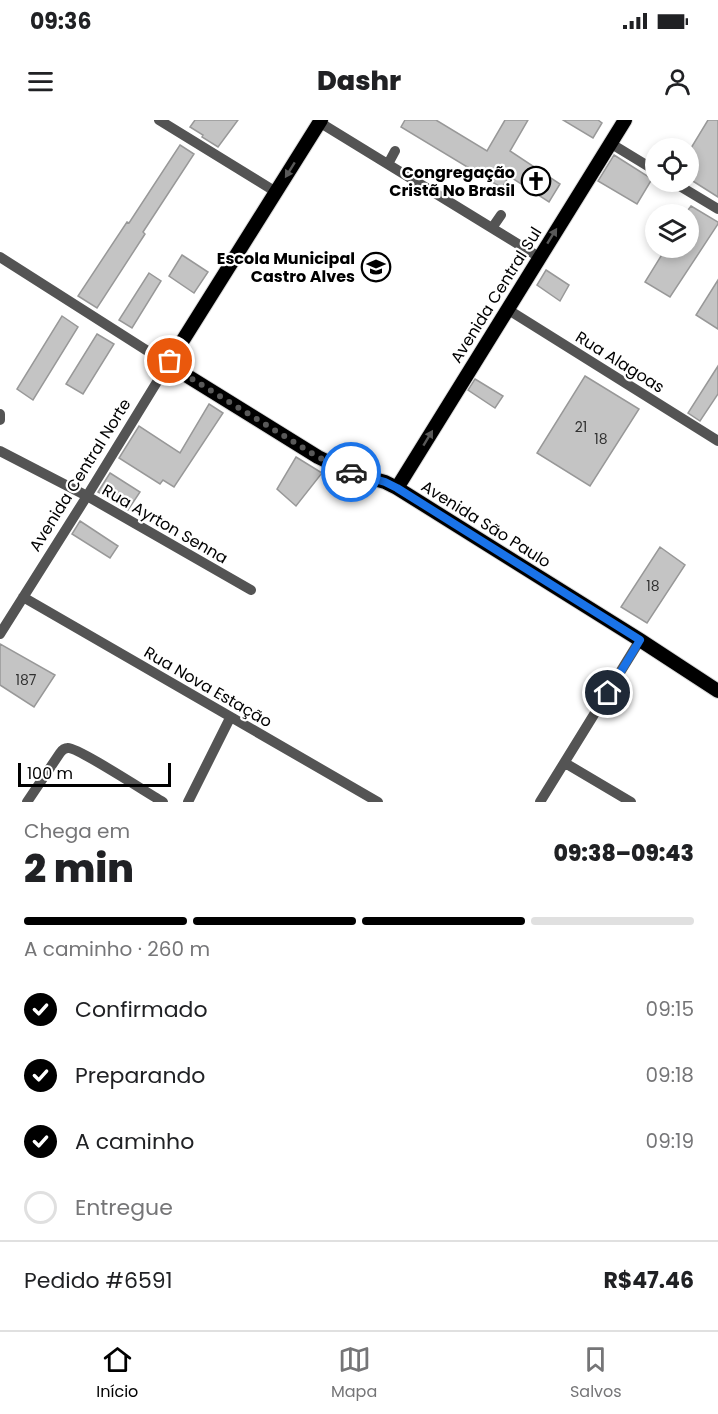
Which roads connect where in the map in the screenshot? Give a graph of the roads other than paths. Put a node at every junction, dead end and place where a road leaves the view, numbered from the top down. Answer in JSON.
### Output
{"nodes":[{"id":1,"x":159,"y":120,"type":"edge"},
{"id":2,"x":624,"y":120,"type":"edge"},
{"id":3,"x":320,"y":121,"type":"edge"},
{"id":4,"x":610,"y":143,"type":"junction"},
{"id":5,"x":395,"y":151,"type":"dead end"},
{"id":6,"x":388,"y":164,"type":"junction"},
{"id":7,"x":645,"y":164,"type":"edge"},
{"id":8,"x":276,"y":192,"type":"junction"},
{"id":9,"x":690,"y":192,"type":"edge"},
{"id":10,"x":718,"y":209,"type":"edge"},
{"id":11,"x":501,"y":214,"type":"dead end"},
{"id":12,"x":492,"y":228,"type":"junction"},
{"id":13,"x":0,"y":252,"type":"edge"},
{"id":14,"x":0,"y":257,"type":"edge"},
{"id":15,"x":539,"y":257,"type":"junction"},
{"id":16,"x":507,"y":309,"type":"junction"},
{"id":17,"x":168,"y":362,"type":"junction"},
{"id":18,"x":0,"y":414,"type":"edge"},
{"id":19,"x":0,"y":420,"type":"edge"},
{"id":20,"x":718,"y":441,"type":"edge"},
{"id":21,"x":0,"y":451,"type":"edge"},
{"id":22,"x":397,"y":488,"type":"junction"},
{"id":23,"x":84,"y":495,"type":"junction"},
{"id":24,"x":250,"y":590,"type":"dead end"},
{"id":25,"x":23,"y":597,"type":"junction"},
{"id":26,"x":0,"y":623,"type":"edge"},
{"id":27,"x":0,"y":634,"type":"edge"},
{"id":28,"x":640,"y":640,"type":"junction"},
{"id":29,"x":718,"y":691,"type":"edge"},
{"id":30,"x":230,"y":718,"type":"junction"},
{"id":31,"x":565,"y":763,"type":"junction"},
{"id":32,"x":27,"y":802,"type":"edge"},
{"id":33,"x":163,"y":802,"type":"edge"},
{"id":34,"x":188,"y":802,"type":"edge"},
{"id":35,"x":378,"y":802,"type":"edge"},
{"id":36,"x":540,"y":802,"type":"edge"},
{"id":37,"x":632,"y":802,"type":"edge"}],
"edges":[{"from":1,"to":8,"type":"street"},
{"from":2,"to":4,"type":"main road","name":"Avenida Central Sul"},
{"from":3,"to":6,"type":"street"},
{"from":3,"to":8,"type":"main road","name":"Avenida Central Norte","one_way":true},
{"from":4,"to":7,"type":"street"},
{"from":15,"to":4,"type":"main road","name":"Avenida Central Sul","one_way":true},
{"from":5,"to":6,"type":"street"},
{"from":6,"to":12,"type":"street"},
{"from":8,"to":17,"type":"main road","name":"Avenida Central Norte"},
{"from":9,"to":10,"type":"street"},
{"from":11,"to":12,"type":"street"},
{"from":12,"to":15,"type":"street"},
{"from":13,"to":17,"type":"street"},
{"from":14,"to":17,"type":"street"},
{"from":15,"to":16,"type":"main road","name":"Avenida Central Sul"},
{"from":16,"to":20,"type":"street","name":"Rua Alagoas"},
{"from":22,"to":16,"type":"main road","name":"Avenida Central Sul","one_way":true},
{"from":17,"to":22,"type":"main road","name":"Avenida São Paulo"},
{"from":17,"to":23,"type":"street","name":"Avenida Central Norte"},
{"from":18,"to":19,"type":"street"},
{"from":21,"to":23,"type":"street","name":"Rua Ayrton Senna"},
{"from":22,"to":28,"type":"main road","name":"Avenida São Paulo"},
{"from":23,"to":24,"type":"street","name":"Rua Ayrton Senna"},
{"from":23,"to":25,"type":"street","name":"Avenida Central Norte"},
{"from":23,"to":26,"type":"street"},
{"from":25,"to":27,"type":"street","name":"Avenida Central Norte"},
{"from":25,"to":30,"type":"street","name":"Rua Nova Estação"},
{"from":28,"to":29,"type":"main road","name":"Avenida São Paulo"},
{"from":28,"to":31,"type":"street"},
{"from":30,"to":34,"type":"street"},
{"from":30,"to":35,"type":"street","name":"Rua Nova Estação"},
{"from":31,"to":36,"type":"street"},
{"from":31,"to":37,"type":"street"},
{"from":32,"to":33,"type":"street"}]}
